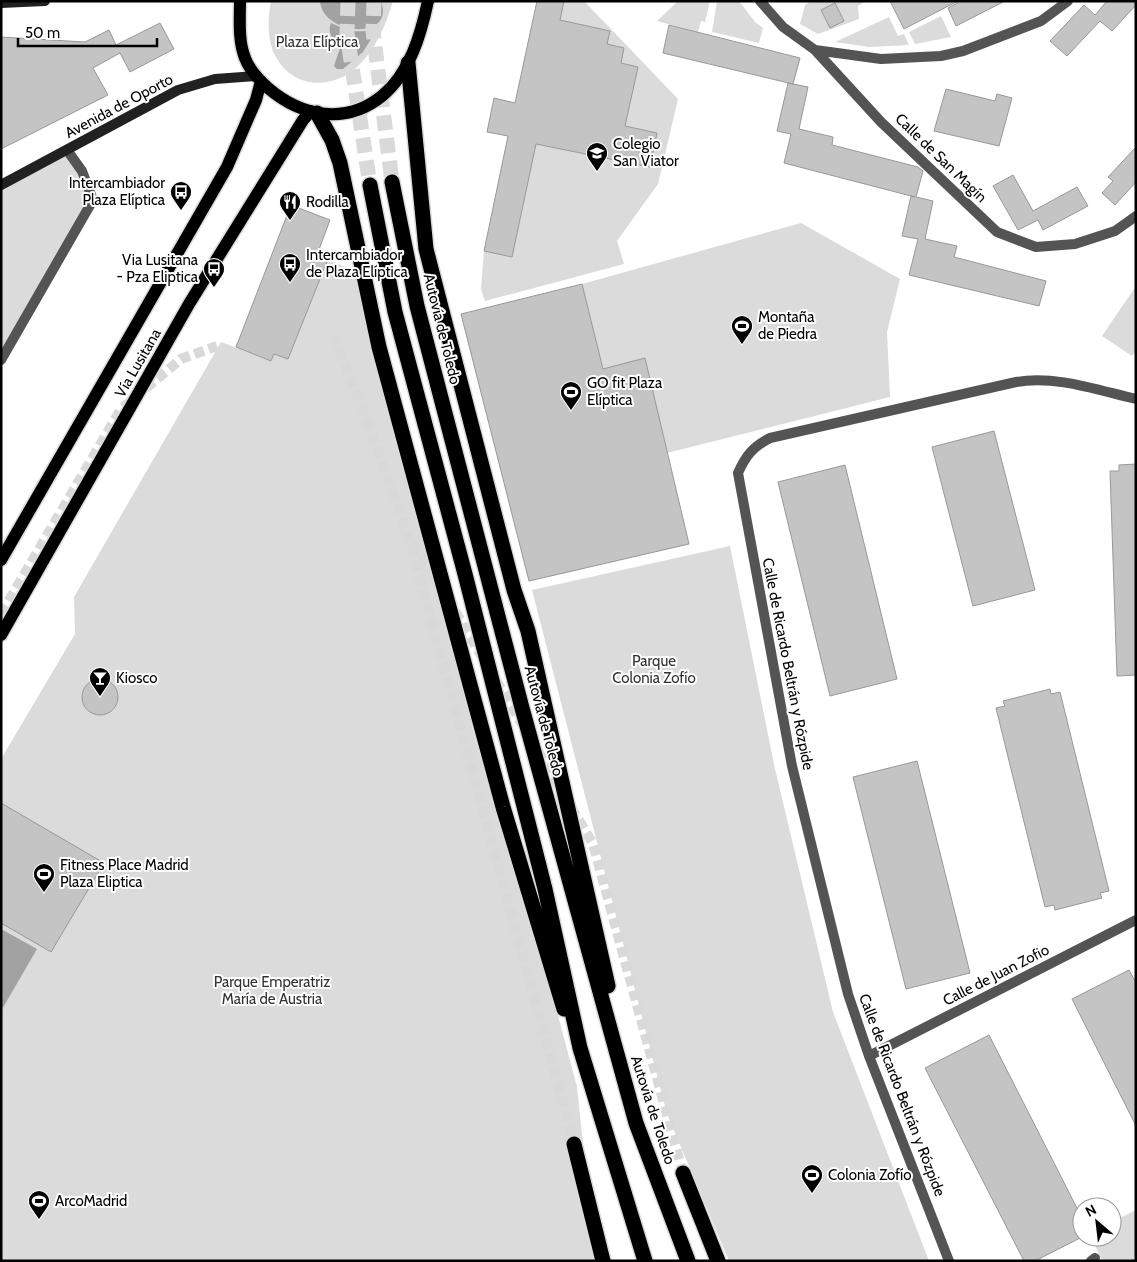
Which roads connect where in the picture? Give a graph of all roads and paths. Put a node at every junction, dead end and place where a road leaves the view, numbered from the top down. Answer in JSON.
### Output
{"nodes":[{"id":1,"x":45,"y":1,"type":"edge"},
{"id":2,"x":240,"y":1,"type":"edge"},
{"id":3,"x":428,"y":1,"type":"edge"},
{"id":4,"x":760,"y":1,"type":"edge"},
{"id":5,"x":1068,"y":1,"type":"edge"},
{"id":6,"x":1,"y":4,"type":"edge"},
{"id":7,"x":815,"y":50,"type":"junction"},
{"id":8,"x":408,"y":63,"type":"junction"},
{"id":9,"x":259,"y":79,"type":"junction"},
{"id":10,"x":314,"y":112,"type":"junction"},
{"id":11,"x":67,"y":150,"type":"junction"},
{"id":12,"x":392,"y":182,"type":"tunnel mouth"},
{"id":13,"x":1,"y":185,"type":"edge"},
{"id":14,"x":370,"y":185,"type":"tunnel mouth"},
{"id":15,"x":1136,"y":216,"type":"edge"},
{"id":16,"x":1,"y":360,"type":"edge"},
{"id":17,"x":1136,"y":399,"type":"edge"},
{"id":18,"x":1,"y":560,"type":"edge"},
{"id":19,"x":1,"y":635,"type":"edge"},
{"id":20,"x":1136,"y":920,"type":"edge"},
{"id":21,"x":580,"y":1048,"type":"junction"},
{"id":22,"x":869,"y":1056,"type":"junction"},
{"id":23,"x":621,"y":1070,"type":"junction"},
{"id":24,"x":574,"y":1144,"type":"tunnel mouth"},
{"id":25,"x":684,"y":1172,"type":"tunnel mouth"},
{"id":26,"x":603,"y":1261,"type":"edge"},
{"id":27,"x":645,"y":1261,"type":"edge"},
{"id":28,"x":688,"y":1261,"type":"edge"},
{"id":29,"x":718,"y":1261,"type":"edge"},
{"id":30,"x":949,"y":1261,"type":"edge"}],
"edges":[{"from":1,"to":6,"type":"main road"},
{"from":2,"to":9,"type":"main road"},
{"from":3,"to":8,"type":"main road"},
{"from":4,"to":7,"type":"street","name":"Calle de San Magín"},
{"from":5,"to":7,"type":"street"},
{"from":7,"to":15,"type":"street","name":"Calle de San Magín"},
{"from":8,"to":10,"type":"main road"},
{"from":8,"to":23,"type":"highway"},
{"from":9,"to":10,"type":"main road"},
{"from":9,"to":11,"type":"main road","name":"Avenida de Oporto"},
{"from":9,"to":18,"type":"main road","name":"Vía Lusitana"},
{"from":10,"to":19,"type":"main road","name":"Vía Lusitana"},
{"from":10,"to":21,"type":"highway"},
{"from":11,"to":13,"type":"main road","name":"Avenida de Oporto"},
{"from":11,"to":16,"type":"street"},
{"from":12,"to":23,"type":"highway","name":"Autovía de Toledo"},
{"from":14,"to":21,"type":"highway"},
{"from":17,"to":22,"type":"street","name":"Calle de Ricardo Beltrán y Rózpide"},
{"from":20,"to":22,"type":"street","name":"Calle de Juan Zofio"},
{"from":21,"to":27,"type":"highway"},
{"from":22,"to":30,"type":"street","name":"Calle de Ricardo Beltrán y Rózpide"},
{"from":23,"to":28,"type":"highway","name":"Autovía de Toledo"},
{"from":24,"to":26,"type":"highway"},
{"from":25,"to":29,"type":"highway"}]}
